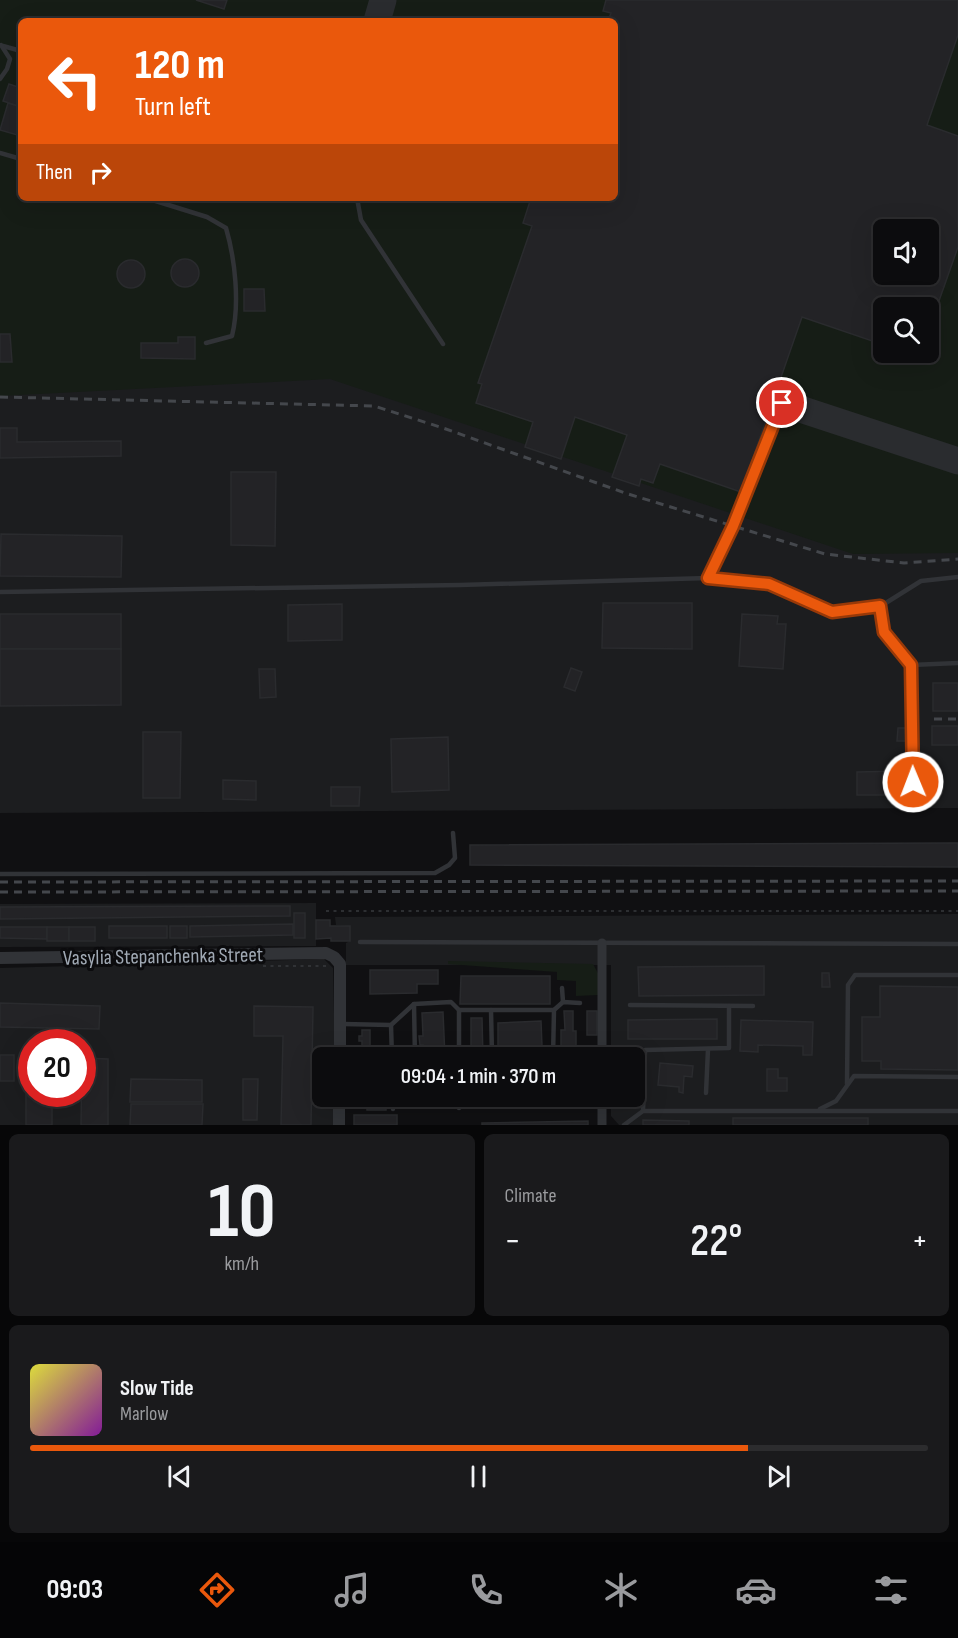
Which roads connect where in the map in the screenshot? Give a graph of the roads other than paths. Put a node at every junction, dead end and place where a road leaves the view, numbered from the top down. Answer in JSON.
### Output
{"nodes":[{"id":1,"x":1,"y":45,"type":"edge"},
{"id":2,"x":18,"y":50,"type":"edge"},
{"id":3,"x":0,"y":79,"type":"edge"},
{"id":4,"x":0,"y":153,"type":"edge"},
{"id":5,"x":18,"y":158,"type":"edge"},
{"id":6,"x":156,"y":201,"type":"edge"},
{"id":7,"x":358,"y":201,"type":"edge"},
{"id":8,"x":206,"y":343,"type":"dead end"},
{"id":9,"x":442,"y":344,"type":"dead end"},
{"id":10,"x":782,"y":403,"type":"dead end"},
{"id":11,"x":958,"y":577,"type":"edge"},
{"id":12,"x":708,"y":578,"type":"junction"},
{"id":13,"x":0,"y":592,"type":"edge"},
{"id":14,"x":880,"y":606,"type":"junction"},
{"id":15,"x":958,"y":663,"type":"edge"},
{"id":16,"x":911,"y":665,"type":"junction"},
{"id":17,"x":913,"y":782,"type":"dead end"},
{"id":18,"x":453,"y":833,"type":"dead end"},
{"id":19,"x":0,"y":874,"type":"edge"},
{"id":20,"x":360,"y":942,"type":"dead end"},
{"id":21,"x":602,"y":943,"type":"junction"},
{"id":22,"x":958,"y":944,"type":"edge"},
{"id":23,"x":0,"y":958,"type":"edge"},
{"id":24,"x":958,"y":975,"type":"edge"},
{"id":25,"x":562,"y":988,"type":"dead end"},
{"id":26,"x":563,"y":1002,"type":"junction"},
{"id":27,"x":580,"y":1003,"type":"dead end"},
{"id":28,"x":414,"y":1004,"type":"junction"},
{"id":29,"x":630,"y":1005,"type":"dead end"},
{"id":30,"x":729,"y":1006,"type":"junction"},
{"id":31,"x":753,"y":1006,"type":"dead end"},
{"id":32,"x":459,"y":1010,"type":"junction"},
{"id":33,"x":490,"y":1010,"type":"junction"},
{"id":34,"x":554,"y":1010,"type":"junction"},
{"id":35,"x":340,"y":1024,"type":"junction"},
{"id":36,"x":391,"y":1025,"type":"junction"},
{"id":37,"x":340,"y":1047,"type":"edge"},
{"id":38,"x":392,"y":1047,"type":"edge"},
{"id":39,"x":415,"y":1047,"type":"edge"},
{"id":40,"x":459,"y":1047,"type":"edge"},
{"id":41,"x":492,"y":1047,"type":"edge"},
{"id":42,"x":553,"y":1047,"type":"edge"},
{"id":43,"x":602,"y":1047,"type":"edge"},
{"id":44,"x":708,"y":1049,"type":"junction"},
{"id":45,"x":958,"y":1077,"type":"edge"},
{"id":46,"x":847,"y":1084,"type":"junction"},
{"id":47,"x":706,"y":1093,"type":"dead end"},
{"id":48,"x":339,"y":1107,"type":"edge"},
{"id":49,"x":602,"y":1107,"type":"edge"},
{"id":50,"x":643,"y":1111,"type":"junction"},
{"id":51,"x":817,"y":1111,"type":"junction"},
{"id":52,"x":958,"y":1111,"type":"edge"},
{"id":53,"x":339,"y":1125,"type":"edge"},
{"id":54,"x":602,"y":1125,"type":"edge"},
{"id":55,"x":624,"y":1125,"type":"edge"}],
"edges":[{"from":1,"to":2,"type":"lane"},
{"from":1,"to":3,"type":"lane"},
{"from":4,"to":5,"type":"lane"},
{"from":6,"to":8,"type":"lane"},
{"from":7,"to":9,"type":"lane"},
{"from":10,"to":12,"type":"lane"},
{"from":11,"to":14,"type":"lane"},
{"from":12,"to":13,"type":"lane"},
{"from":12,"to":14,"type":"lane"},
{"from":14,"to":16,"type":"lane"},
{"from":15,"to":16,"type":"lane"},
{"from":16,"to":17,"type":"lane"},
{"from":18,"to":19,"type":"lane"},
{"from":20,"to":21,"type":"lane"},
{"from":21,"to":22,"type":"lane"},
{"from":21,"to":43,"type":"street"},
{"from":23,"to":35,"type":"street","name":"Vasylia Stepanchenka Street"},
{"from":24,"to":46,"type":"lane"},
{"from":25,"to":26,"type":"lane"},
{"from":26,"to":27,"type":"lane"},
{"from":26,"to":34,"type":"lane"},
{"from":28,"to":32,"type":"lane"},
{"from":28,"to":36,"type":"lane"},
{"from":28,"to":39,"type":"lane"},
{"from":29,"to":30,"type":"lane"},
{"from":30,"to":31,"type":"lane"},
{"from":30,"to":44,"type":"lane"},
{"from":32,"to":33,"type":"lane"},
{"from":32,"to":40,"type":"lane"},
{"from":33,"to":34,"type":"lane"},
{"from":33,"to":41,"type":"lane"},
{"from":34,"to":42,"type":"lane"},
{"from":35,"to":36,"type":"lane"},
{"from":35,"to":37,"type":"street"},
{"from":36,"to":38,"type":"lane"},
{"from":44,"to":47,"type":"lane"},
{"from":44,"to":50,"type":"lane"},
{"from":45,"to":46,"type":"lane"},
{"from":46,"to":51,"type":"lane"},
{"from":48,"to":53,"type":"street"},
{"from":49,"to":54,"type":"street"},
{"from":50,"to":51,"type":"lane"},
{"from":50,"to":55,"type":"lane"},
{"from":51,"to":52,"type":"lane"}]}
